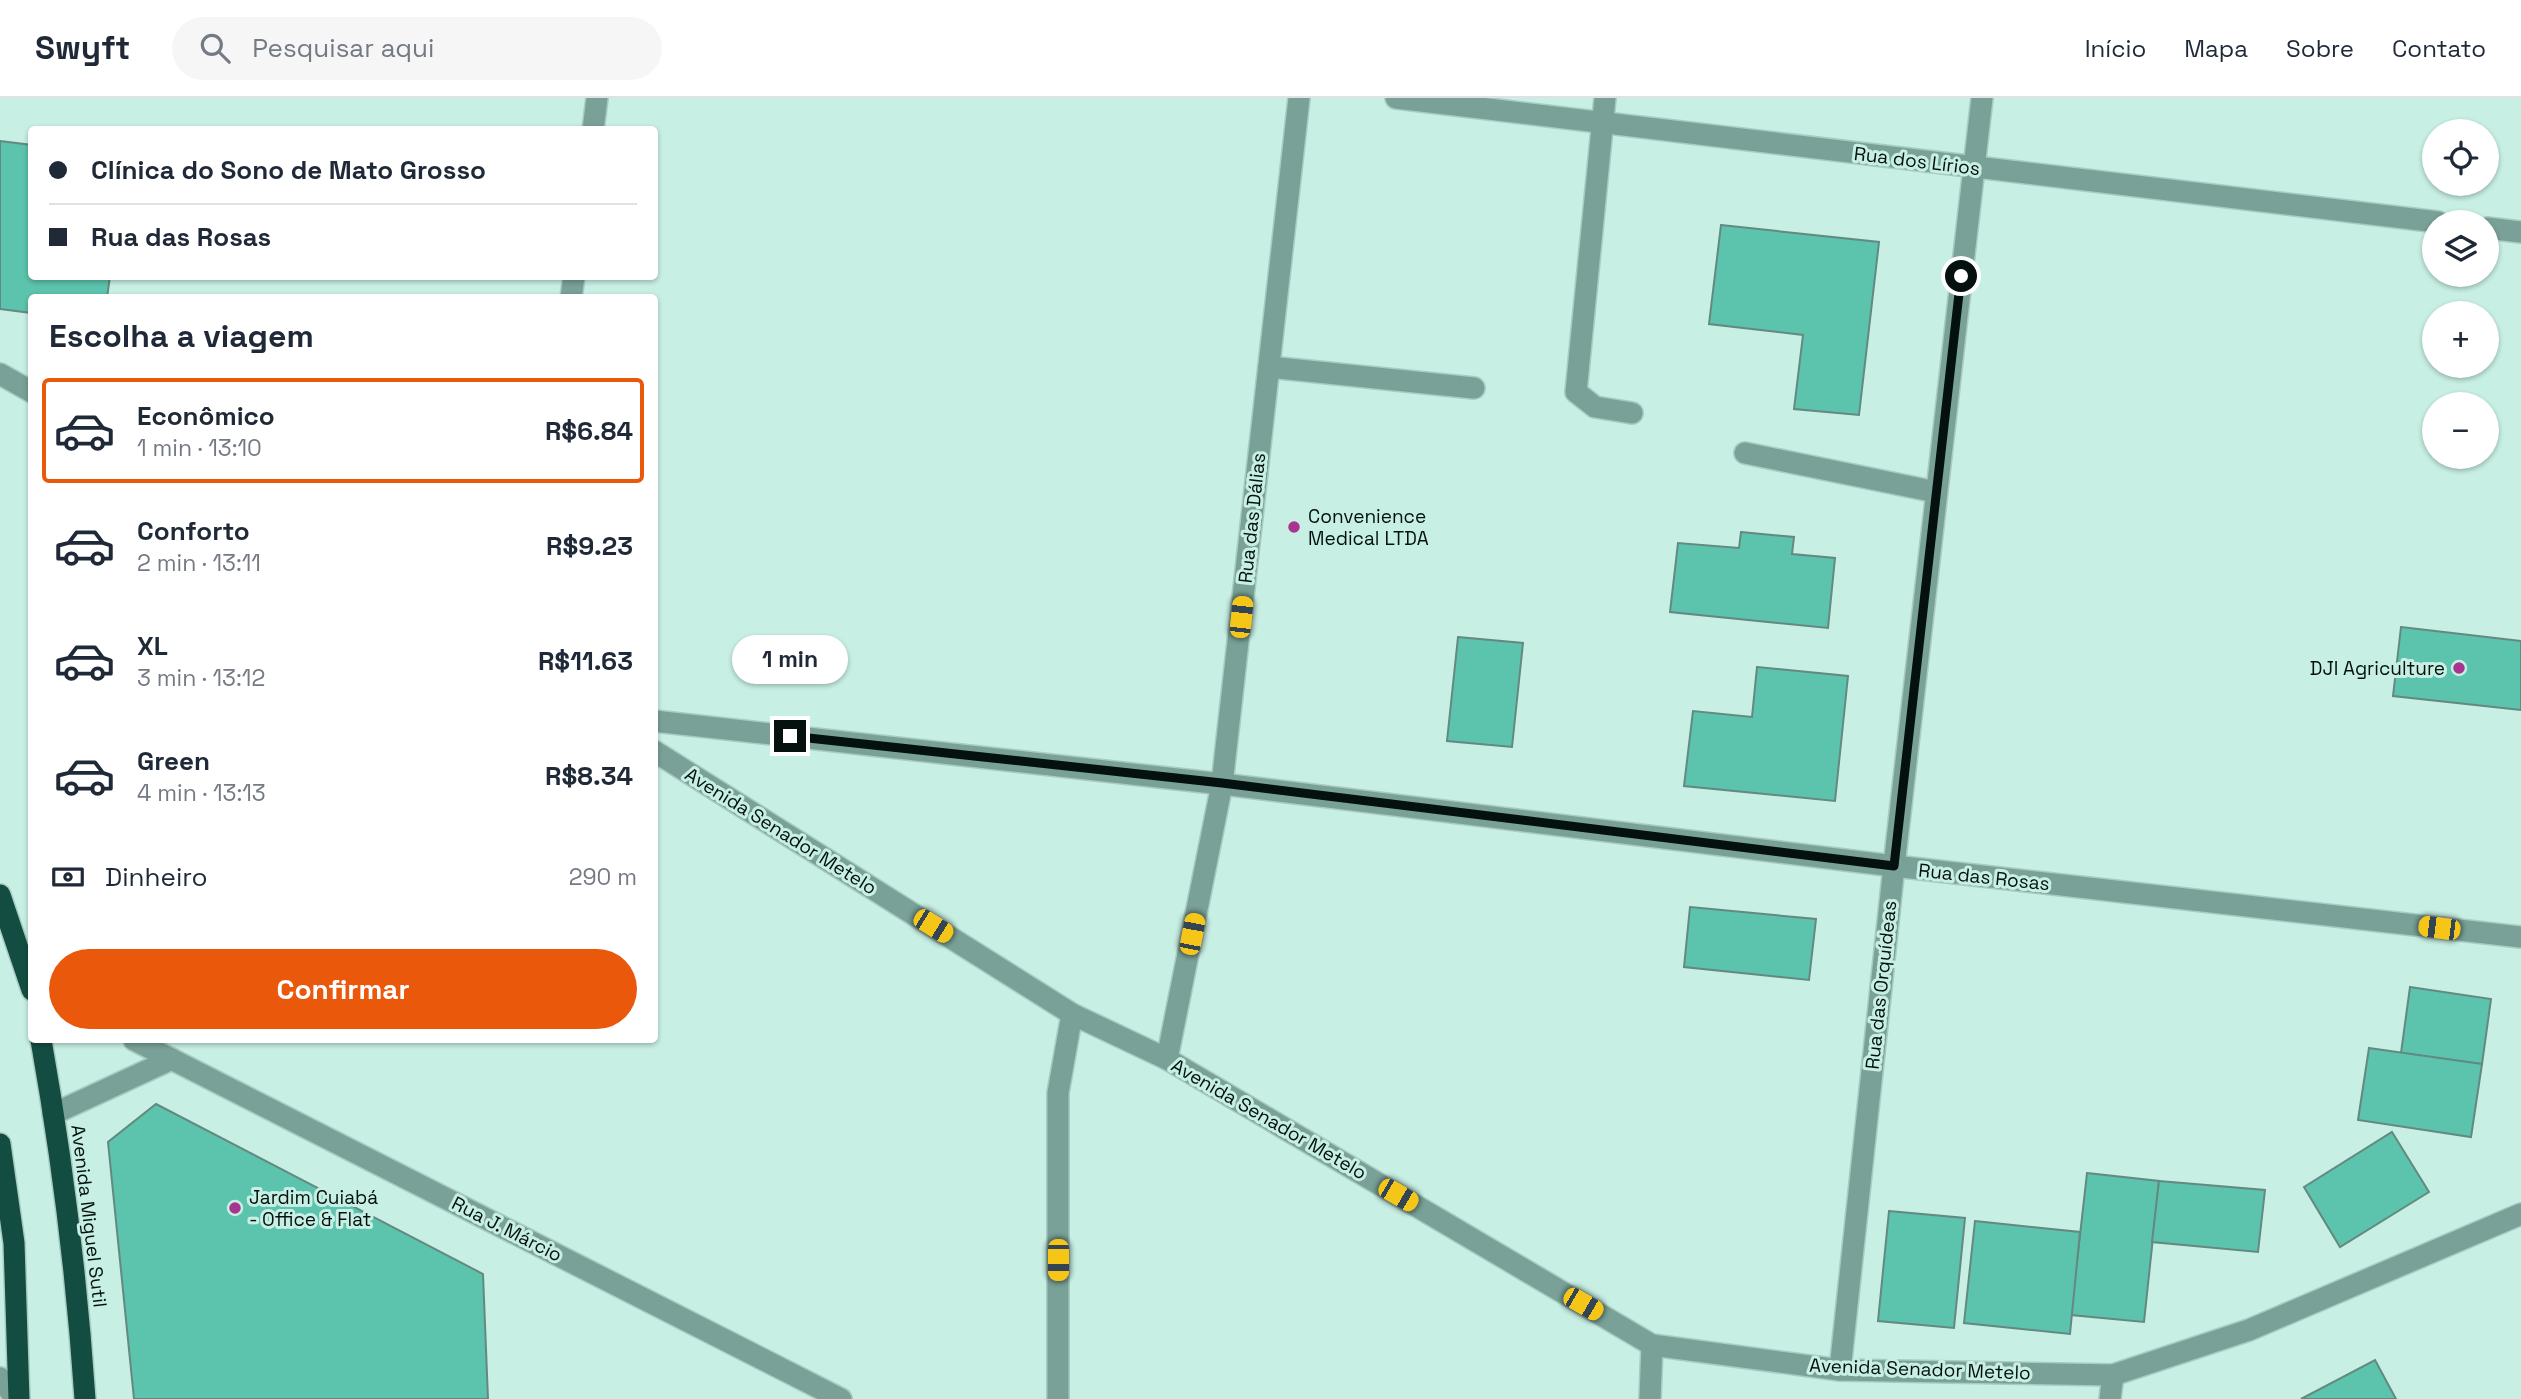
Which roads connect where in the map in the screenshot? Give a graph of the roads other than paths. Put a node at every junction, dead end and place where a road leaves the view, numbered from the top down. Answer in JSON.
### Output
{"nodes":[{"id":1,"x":597,"y":98,"type":"edge"},
{"id":2,"x":1299,"y":98,"type":"edge"},
{"id":3,"x":1396,"y":98,"type":"edge"},
{"id":4,"x":1605,"y":98,"type":"edge"},
{"id":5,"x":1982,"y":98,"type":"edge"},
{"id":6,"x":1604,"y":123,"type":"junction"},
{"id":7,"x":594,"y":126,"type":"edge"},
{"id":8,"x":1973,"y":168,"type":"junction"},
{"id":9,"x":2422,"y":220,"type":"edge"},
{"id":10,"x":2499,"y":229,"type":"edge"},
{"id":11,"x":2521,"y":232,"type":"edge"},
{"id":12,"x":1269,"y":367,"type":"junction"},
{"id":13,"x":0,"y":374,"type":"edge"},
{"id":14,"x":1474,"y":388,"type":"dead end"},
{"id":15,"x":28,"y":390,"type":"edge"},
{"id":16,"x":1632,"y":414,"type":"dead end"},
{"id":17,"x":1745,"y":453,"type":"dead end"},
{"id":18,"x":1937,"y":492,"type":"junction"},
{"id":19,"x":658,"y":721,"type":"edge"},
{"id":20,"x":658,"y":754,"type":"edge"},
{"id":21,"x":1222,"y":783,"type":"junction"},
{"id":22,"x":1894,"y":866,"type":"junction"},
{"id":23,"x":0,"y":895,"type":"edge"},
{"id":24,"x":2521,"y":937,"type":"edge"},
{"id":25,"x":28,"y":980,"type":"edge"},
{"id":26,"x":1072,"y":1014,"type":"junction"},
{"id":27,"x":41,"y":1043,"type":"edge"},
{"id":28,"x":140,"y":1043,"type":"edge"},
{"id":29,"x":172,"y":1059,"type":"junction"},
{"id":30,"x":1167,"y":1059,"type":"junction"},
{"id":31,"x":53,"y":1114,"type":"junction"},
{"id":32,"x":0,"y":1144,"type":"edge"},
{"id":33,"x":2521,"y":1214,"type":"edge"},
{"id":34,"x":1652,"y":1345,"type":"junction"},
{"id":35,"x":1840,"y":1370,"type":"junction"},
{"id":36,"x":2113,"y":1374,"type":"junction"},
{"id":37,"x":0,"y":1378,"type":"edge"},
{"id":38,"x":17,"y":1399,"type":"edge"},
{"id":39,"x":85,"y":1399,"type":"edge"},
{"id":40,"x":841,"y":1399,"type":"edge"},
{"id":41,"x":1058,"y":1399,"type":"edge"},
{"id":42,"x":1650,"y":1399,"type":"edge"},
{"id":43,"x":2110,"y":1399,"type":"edge"}],
"edges":[{"from":1,"to":7,"type":"street"},
{"from":2,"to":12,"type":"street","name":"Rua das Dálias"},
{"from":3,"to":6,"type":"street","name":"Rua dos Lírios"},
{"from":4,"to":6,"type":"street"},
{"from":5,"to":8,"type":"street","name":"Rua das Orquídeas"},
{"from":6,"to":8,"type":"street","name":"Rua dos Lírios"},
{"from":6,"to":16,"type":"street"},
{"from":8,"to":9,"type":"street","name":"Rua dos Lírios"},
{"from":8,"to":18,"type":"street","name":"Rua das Orquídeas"},
{"from":10,"to":11,"type":"street"},
{"from":12,"to":14,"type":"street"},
{"from":12,"to":21,"type":"street","name":"Rua das Dálias"},
{"from":13,"to":15,"type":"street"},
{"from":17,"to":18,"type":"street"},
{"from":18,"to":22,"type":"street","name":"Rua das Orquídeas"},
{"from":19,"to":21,"type":"street","name":"Rua das Rosas"},
{"from":20,"to":26,"type":"street","name":"Avenida Senador Metelo"},
{"from":21,"to":22,"type":"street","name":"Rua das Rosas"},
{"from":21,"to":30,"type":"street","name":"Rua das Dálias"},
{"from":22,"to":24,"type":"street","name":"Rua das Rosas"},
{"from":22,"to":35,"type":"street","name":"Rua das Orquídeas"},
{"from":23,"to":25,"type":"highway"},
{"from":26,"to":30,"type":"street","name":"Avenida Senador Metelo"},
{"from":26,"to":41,"type":"street"},
{"from":27,"to":31,"type":"highway","name":"Avenida Miguel Sutil"},
{"from":28,"to":29,"type":"street","name":"Rua J. Márcio"},
{"from":29,"to":31,"type":"street"},
{"from":29,"to":40,"type":"street","name":"Rua J. Márcio"},
{"from":30,"to":34,"type":"street","name":"Avenida Senador Metelo"},
{"from":31,"to":39,"type":"highway","name":"Avenida Miguel Sutil"},
{"from":32,"to":38,"type":"highway"},
{"from":33,"to":36,"type":"street","name":"Avenida Senador Metelo"},
{"from":34,"to":35,"type":"street","name":"Avenida Senador Metelo"},
{"from":34,"to":42,"type":"street"},
{"from":35,"to":36,"type":"street","name":"Avenida Senador Metelo"},
{"from":36,"to":43,"type":"street"},
{"from":37,"to":38,"type":"street"}]}
